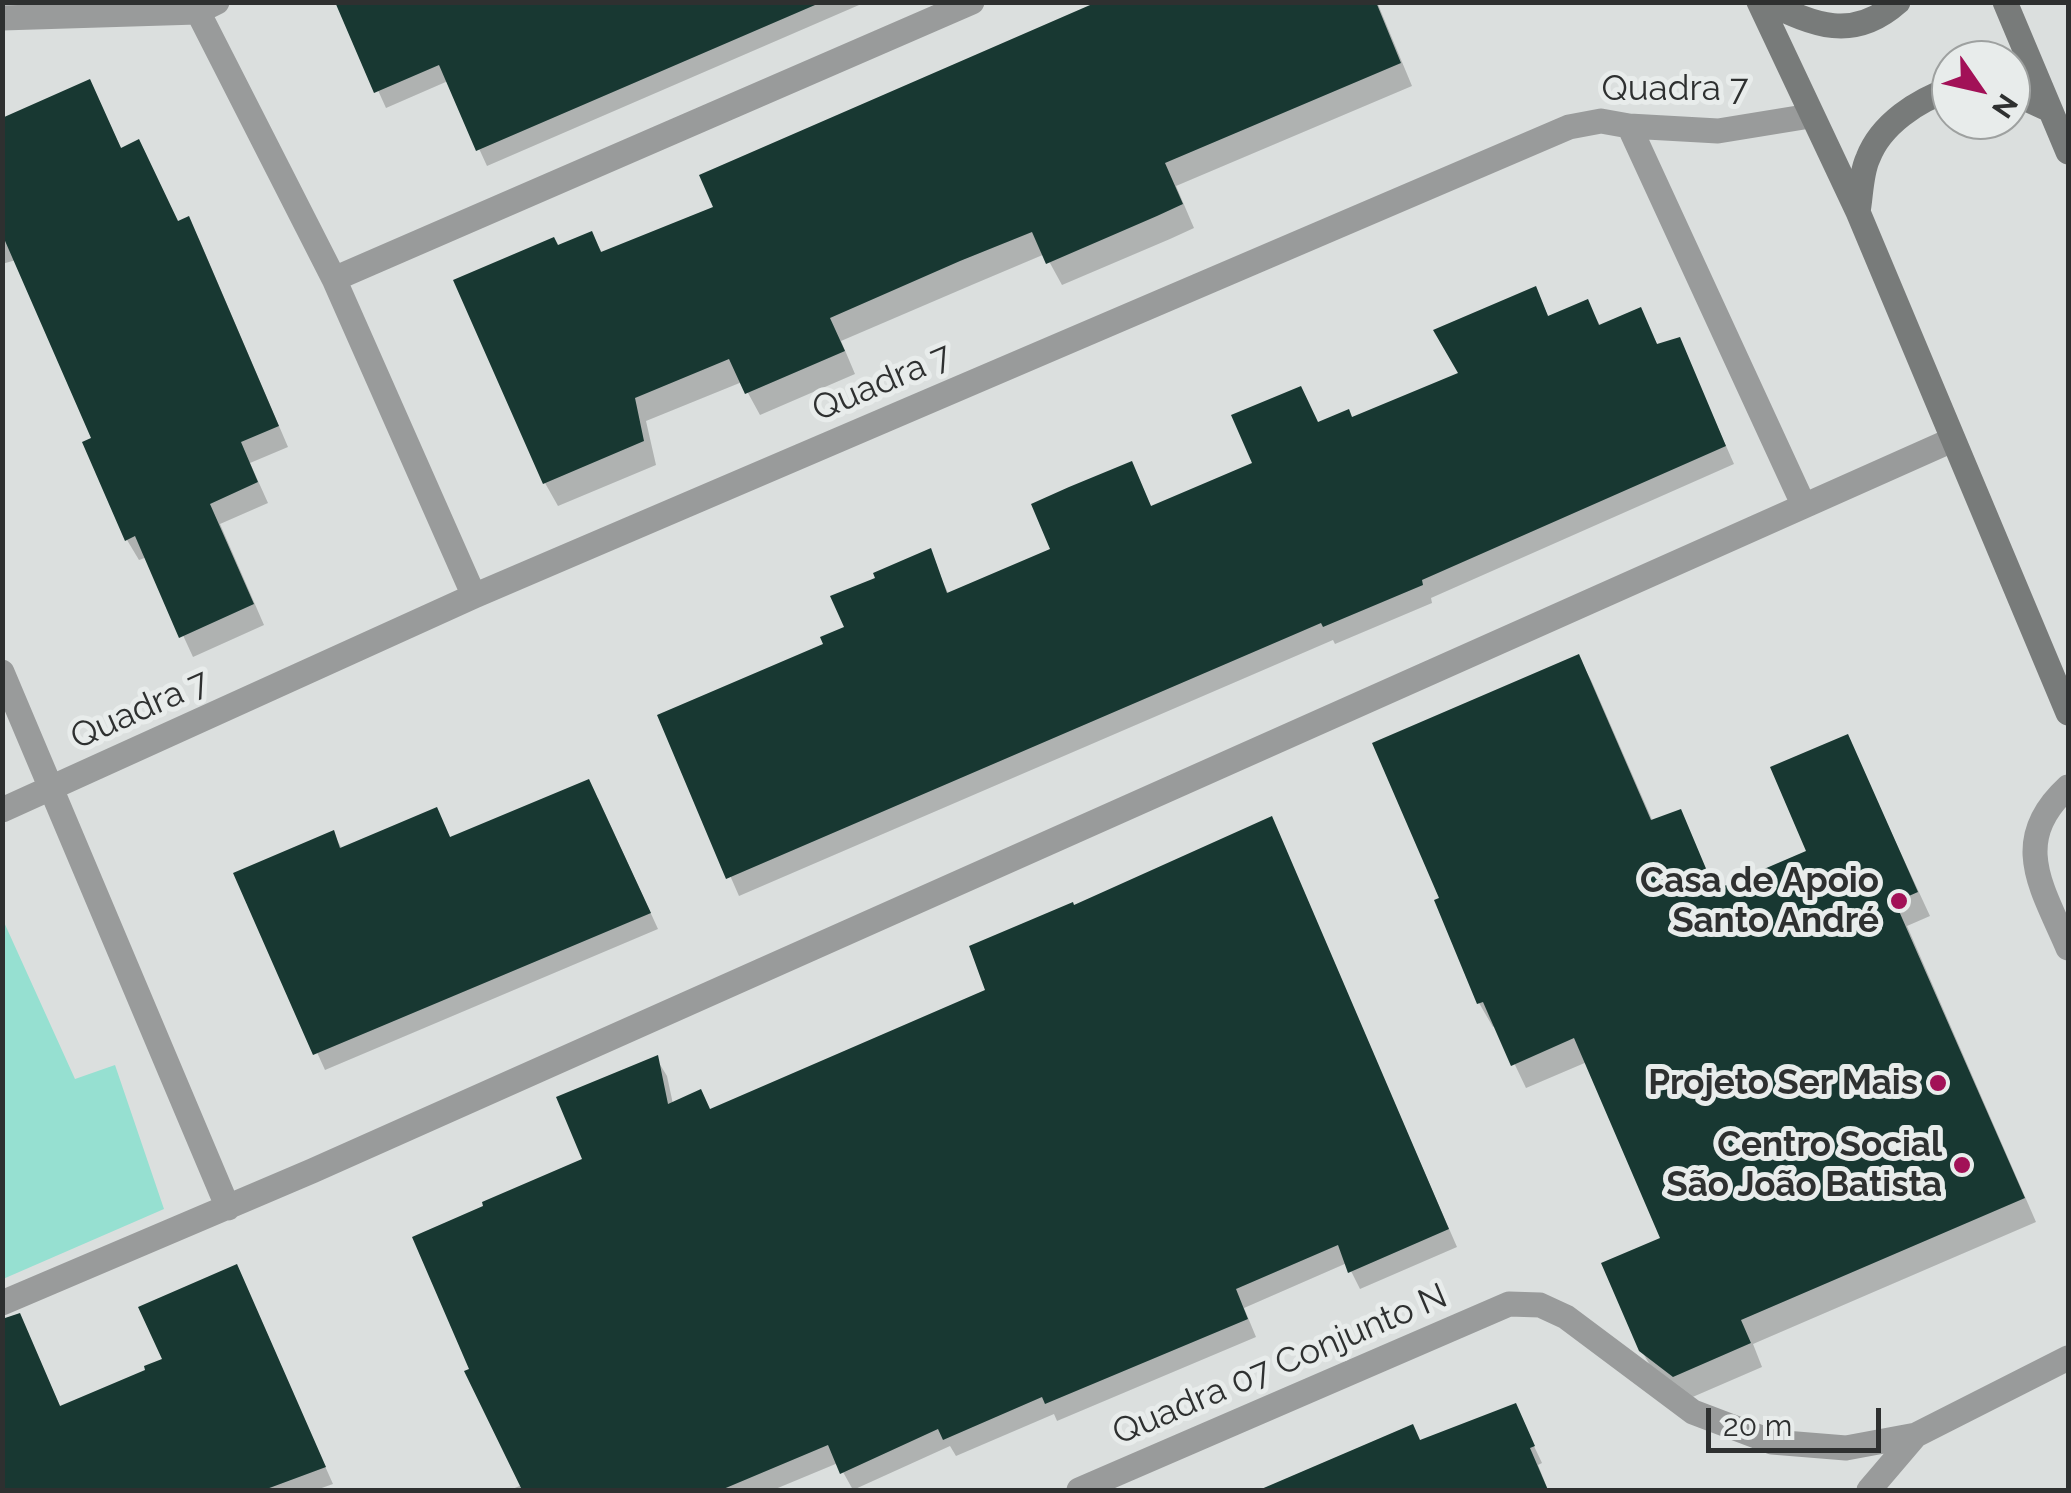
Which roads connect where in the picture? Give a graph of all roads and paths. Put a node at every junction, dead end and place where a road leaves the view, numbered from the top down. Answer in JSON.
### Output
{"nodes":[{"id":1,"x":972,"y":2,"type":"edge"},
{"id":2,"x":1759,"y":2,"type":"edge"},
{"id":3,"x":1766,"y":2,"type":"edge"},
{"id":4,"x":1898,"y":2,"type":"edge"},
{"id":5,"x":2013,"y":5,"type":"edge"},
{"id":6,"x":202,"y":6,"type":"edge"},
{"id":7,"x":2,"y":18,"type":"edge"},
{"id":8,"x":1931,"y":99,"type":"edge"},
{"id":9,"x":2031,"y":101,"type":"edge"},
{"id":10,"x":2050,"y":110,"type":"junction"},
{"id":11,"x":1810,"y":116,"type":"junction"},
{"id":12,"x":1629,"y":126,"type":"junction"},
{"id":13,"x":2068,"y":152,"type":"edge"},
{"id":14,"x":1858,"y":212,"type":"junction"},
{"id":15,"x":334,"y":279,"type":"junction"},
{"id":16,"x":1952,"y":440,"type":"junction"},
{"id":17,"x":1804,"y":506,"type":"junction"},
{"id":18,"x":474,"y":596,"type":"junction"},
{"id":19,"x":2,"y":672,"type":"edge"},
{"id":20,"x":2068,"y":713,"type":"edge"},
{"id":21,"x":2068,"y":787,"type":"edge"},
{"id":22,"x":52,"y":788,"type":"junction"},
{"id":23,"x":2,"y":810,"type":"edge"},
{"id":24,"x":2068,"y":948,"type":"edge"},
{"id":25,"x":228,"y":1208,"type":"junction"},
{"id":26,"x":2,"y":1302,"type":"edge"},
{"id":27,"x":2068,"y":1358,"type":"edge"},
{"id":28,"x":1916,"y":1435,"type":"junction"},
{"id":29,"x":1079,"y":1490,"type":"edge"},
{"id":30,"x":1869,"y":1490,"type":"edge"}],
"edges":[{"from":1,"to":15,"type":"street"},
{"from":2,"to":11,"type":"main road"},
{"from":3,"to":4,"type":"main road"},
{"from":5,"to":10,"type":"main road"},
{"from":6,"to":7,"type":"street"},
{"from":6,"to":15,"type":"street"},
{"from":8,"to":14,"type":"main road"},
{"from":9,"to":10,"type":"main road"},
{"from":10,"to":13,"type":"main road"},
{"from":11,"to":12,"type":"street","name":"Quadra 7"},
{"from":11,"to":14,"type":"main road"},
{"from":12,"to":17,"type":"street"},
{"from":12,"to":18,"type":"street","name":"Quadra 7"},
{"from":14,"to":16,"type":"main road"},
{"from":15,"to":18,"type":"street"},
{"from":16,"to":17,"type":"street"},
{"from":16,"to":20,"type":"main road"},
{"from":17,"to":25,"type":"street"},
{"from":18,"to":22,"type":"street","name":"Quadra 7"},
{"from":19,"to":22,"type":"street"},
{"from":21,"to":24,"type":"street"},
{"from":22,"to":23,"type":"street","name":"Quadra 7"},
{"from":22,"to":25,"type":"street"},
{"from":25,"to":26,"type":"street"},
{"from":27,"to":28,"type":"street"},
{"from":28,"to":29,"type":"street","name":"Quadra 07 Conjunto N"},
{"from":28,"to":30,"type":"street"}]}
